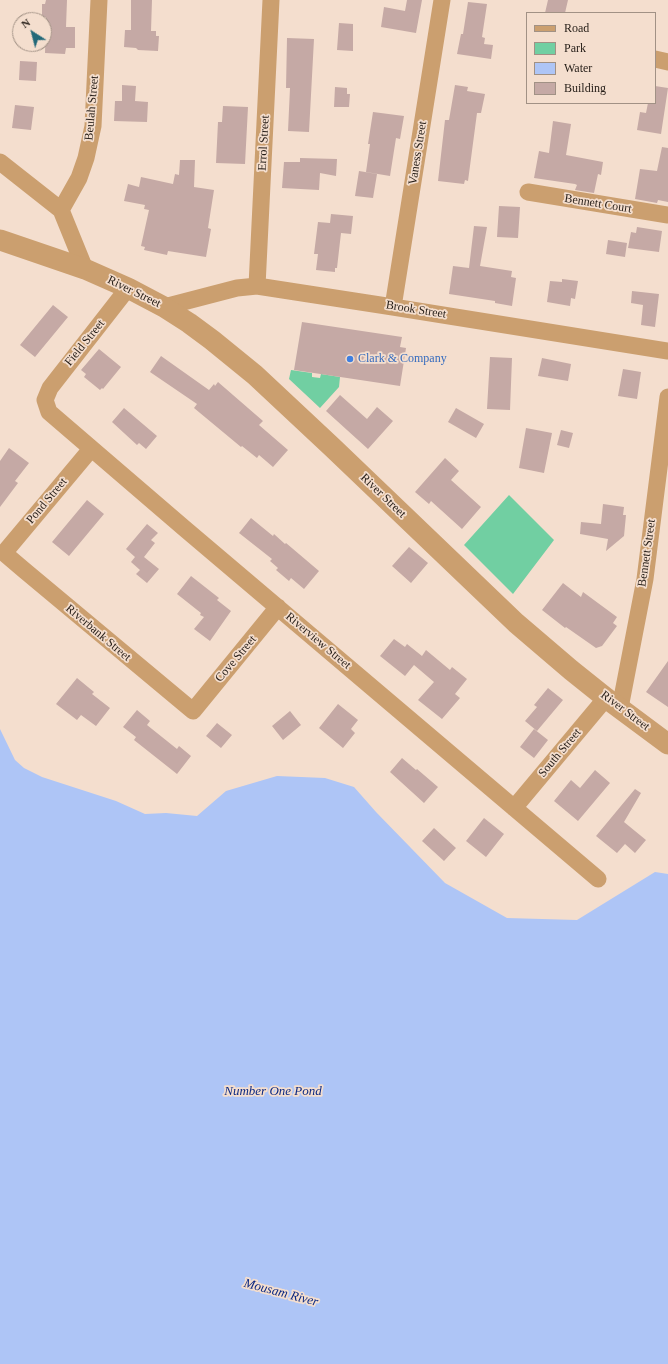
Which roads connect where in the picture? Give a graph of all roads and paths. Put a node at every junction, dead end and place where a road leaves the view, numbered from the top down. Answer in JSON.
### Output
{"nodes":[{"id":1,"x":99,"y":0,"type":"edge"},
{"id":2,"x":270,"y":0,"type":"edge"},
{"id":3,"x":442,"y":0,"type":"edge"},
{"id":4,"x":656,"y":60,"type":"edge"},
{"id":5,"x":668,"y":62,"type":"edge"},
{"id":6,"x":0,"y":162,"type":"edge"},
{"id":7,"x":528,"y":192,"type":"dead end"},
{"id":8,"x":61,"y":210,"type":"junction"},
{"id":9,"x":668,"y":215,"type":"edge"},
{"id":10,"x":0,"y":240,"type":"edge"},
{"id":11,"x":85,"y":268,"type":"junction"},
{"id":12,"x":257,"y":286,"type":"junction"},
{"id":13,"x":128,"y":288,"type":"junction"},
{"id":14,"x":393,"y":306,"type":"junction"},
{"id":15,"x":164,"y":307,"type":"junction"},
{"id":16,"x":668,"y":351,"type":"edge"},
{"id":17,"x":668,"y":397,"type":"edge"},
{"id":18,"x":45,"y":400,"type":"joint"},
{"id":19,"x":91,"y":449,"type":"junction"},
{"id":20,"x":4,"y":554,"type":"joint"},
{"id":21,"x":278,"y":607,"type":"junction"},
{"id":22,"x":613,"y":703,"type":"junction"},
{"id":23,"x":193,"y":711,"type":"joint"},
{"id":24,"x":668,"y":744,"type":"edge"},
{"id":25,"x":514,"y":808,"type":"junction"},
{"id":26,"x":598,"y":879,"type":"dead end"}],
"edges":[{"from":1,"to":8,"type":"street","name":"Beulah Street"},
{"from":2,"to":12,"type":"street","name":"Errol Street"},
{"from":3,"to":14,"type":"street","name":"Vaness Street"},
{"from":4,"to":5,"type":"street"},
{"from":6,"to":8,"type":"street"},
{"from":7,"to":9,"type":"street","name":"Bennett Court"},
{"from":8,"to":11,"type":"street"},
{"from":10,"to":11,"type":"street","name":"River Street"},
{"from":11,"to":13,"type":"street","name":"River Street"},
{"from":12,"to":14,"type":"street","name":"Brook Street"},
{"from":12,"to":15,"type":"street","name":"Brook Street"},
{"from":13,"to":15,"type":"street","name":"River Street"},
{"from":13,"to":18,"type":"street","name":"Field Street"},
{"from":14,"to":16,"type":"street","name":"Brook Street"},
{"from":15,"to":22,"type":"street","name":"River Street"},
{"from":17,"to":22,"type":"street","name":"Bennett Street"},
{"from":18,"to":19,"type":"street","name":"Riverview Street"},
{"from":19,"to":20,"type":"street","name":"Pond Street"},
{"from":19,"to":21,"type":"street","name":"Riverview Street"},
{"from":20,"to":23,"type":"street","name":"Riverbank Street"},
{"from":21,"to":23,"type":"street","name":"Cove Street"},
{"from":21,"to":25,"type":"street","name":"Riverview Street"},
{"from":22,"to":24,"type":"street","name":"River Street"},
{"from":22,"to":25,"type":"street","name":"South Street"},
{"from":25,"to":26,"type":"street","name":"Riverview Street"}]}
